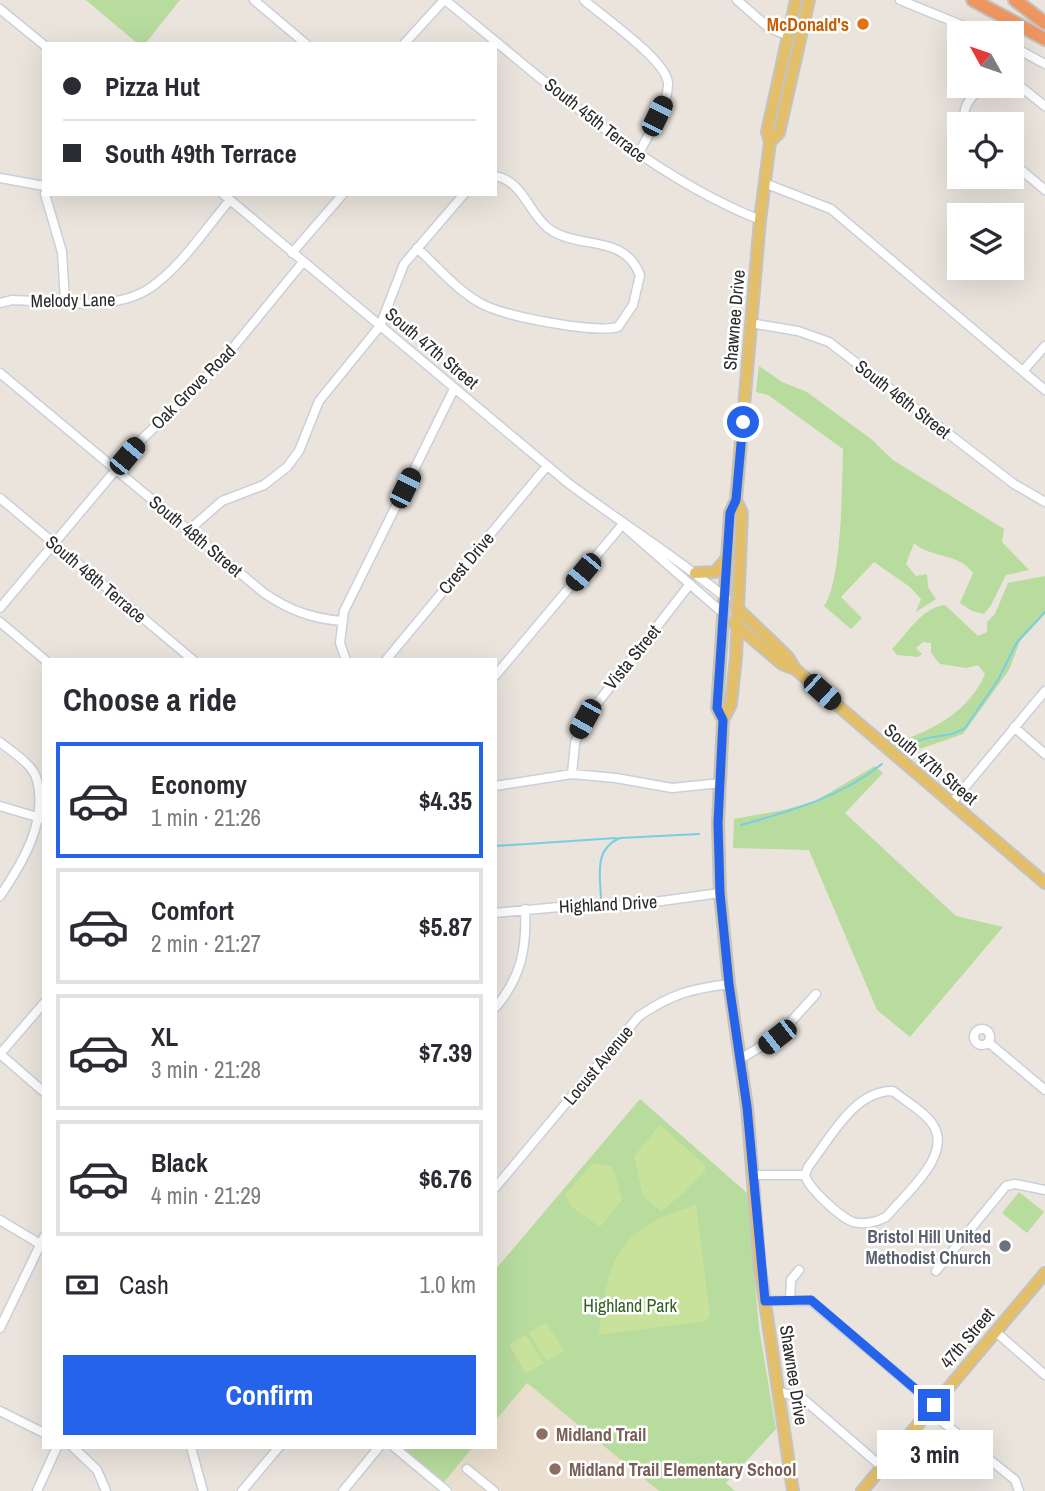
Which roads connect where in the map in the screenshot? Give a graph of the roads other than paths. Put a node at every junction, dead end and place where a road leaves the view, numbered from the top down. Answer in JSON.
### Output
{"nodes":[{"id":1,"x":254,"y":0,"type":"edge"},
{"id":2,"x":445,"y":0,"type":"edge"},
{"id":3,"x":584,"y":0,"type":"edge"},
{"id":4,"x":737,"y":0,"type":"edge"},
{"id":5,"x":796,"y":0,"type":"edge"},
{"id":6,"x":809,"y":0,"type":"edge"},
{"id":7,"x":900,"y":0,"type":"edge"},
{"id":8,"x":973,"y":0,"type":"edge"},
{"id":9,"x":1015,"y":0,"type":"edge"},
{"id":10,"x":0,"y":9,"type":"edge"},
{"id":11,"x":952,"y":21,"type":"edge"},
{"id":12,"x":1045,"y":23,"type":"edge"},
{"id":13,"x":787,"y":35,"type":"junction"},
{"id":14,"x":801,"y":37,"type":"junction"},
{"id":15,"x":1045,"y":39,"type":"edge"},
{"id":16,"x":304,"y":42,"type":"edge"},
{"id":17,"x":406,"y":42,"type":"edge"},
{"id":18,"x":42,"y":43,"type":"edge"},
{"id":19,"x":1024,"y":53,"type":"edge"},
{"id":20,"x":1045,"y":64,"type":"edge"},
{"id":21,"x":1024,"y":89,"type":"edge"},
{"id":22,"x":774,"y":96,"type":"junction"},
{"id":23,"x":786,"y":99,"type":"junction"},
{"id":24,"x":1045,"y":106,"type":"edge"},
{"id":25,"x":770,"y":142,"type":"junction"},
{"id":26,"x":638,"y":155,"type":"junction"},
{"id":27,"x":1024,"y":172,"type":"edge"},
{"id":28,"x":497,"y":176,"type":"edge"},
{"id":29,"x":0,"y":178,"type":"edge"},
{"id":30,"x":764,"y":183,"type":"junction"},
{"id":31,"x":42,"y":188,"type":"edge"},
{"id":32,"x":1045,"y":190,"type":"edge"},
{"id":33,"x":46,"y":196,"type":"edge"},
{"id":34,"x":341,"y":196,"type":"edge"},
{"id":35,"x":462,"y":196,"type":"edge"},
{"id":36,"x":226,"y":197,"type":"edge"},
{"id":37,"x":760,"y":220,"type":"junction"},
{"id":38,"x":418,"y":248,"type":"junction"},
{"id":39,"x":292,"y":253,"type":"junction"},
{"id":40,"x":303,"y":262,"type":"junction"},
{"id":41,"x":65,"y":301,"type":"junction"},
{"id":42,"x":0,"y":303,"type":"edge"},
{"id":43,"x":750,"y":323,"type":"junction"},
{"id":44,"x":380,"y":326,"type":"junction"},
{"id":45,"x":1045,"y":346,"type":"edge"},
{"id":46,"x":1023,"y":371,"type":"junction"},
{"id":47,"x":0,"y":373,"type":"edge"},
{"id":48,"x":454,"y":389,"type":"junction"},
{"id":49,"x":1045,"y":390,"type":"edge"},
{"id":50,"x":547,"y":466,"type":"junction"},
{"id":51,"x":116,"y":470,"type":"junction"},
{"id":52,"x":0,"y":498,"type":"edge"},
{"id":53,"x":736,"y":500,"type":"junction"},
{"id":54,"x":1045,"y":502,"type":"edge"},
{"id":55,"x":623,"y":524,"type":"junction"},
{"id":56,"x":189,"y":530,"type":"junction"},
{"id":57,"x":54,"y":543,"type":"junction"},
{"id":58,"x":728,"y":557,"type":"junction"},
{"id":59,"x":695,"y":573,"type":"junction"},
{"id":60,"x":690,"y":584,"type":"junction"},
{"id":61,"x":726,"y":598,"type":"junction"},
{"id":62,"x":0,"y":608,"type":"edge"},
{"id":63,"x":739,"y":609,"type":"junction"},
{"id":64,"x":724,"y":614,"type":"junction"},
{"id":65,"x":341,"y":621,"type":"junction"},
{"id":66,"x":0,"y":622,"type":"edge"},
{"id":67,"x":738,"y":626,"type":"junction"},
{"id":68,"x":762,"y":646,"type":"junction"},
{"id":69,"x":736,"y":657,"type":"junction"},
{"id":70,"x":43,"y":658,"type":"edge"},
{"id":71,"x":191,"y":658,"type":"edge"},
{"id":72,"x":345,"y":658,"type":"edge"},
{"id":73,"x":388,"y":658,"type":"edge"},
{"id":74,"x":795,"y":669,"type":"junction"},
{"id":75,"x":497,"y":675,"type":"edge"},
{"id":76,"x":1045,"y":691,"type":"edge"},
{"id":77,"x":723,"y":720,"type":"junction"},
{"id":78,"x":1014,"y":727,"type":"junction"},
{"id":79,"x":0,"y":742,"type":"edge"},
{"id":80,"x":1045,"y":754,"type":"edge"},
{"id":81,"x":572,"y":774,"type":"junction"},
{"id":82,"x":721,"y":783,"type":"junction"},
{"id":83,"x":497,"y":786,"type":"edge"},
{"id":84,"x":951,"y":804,"type":"junction"},
{"id":85,"x":0,"y":806,"type":"edge"},
{"id":86,"x":41,"y":818,"type":"edge"},
{"id":87,"x":1045,"y":883,"type":"edge"},
{"id":88,"x":720,"y":893,"type":"junction"},
{"id":89,"x":0,"y":896,"type":"edge"},
{"id":90,"x":526,"y":909,"type":"junction"},
{"id":91,"x":497,"y":914,"type":"edge"},
{"id":92,"x":729,"y":984,"type":"junction"},
{"id":93,"x":816,"y":994,"type":"dead end"},
{"id":94,"x":42,"y":1005,"type":"edge"},
{"id":95,"x":497,"y":1006,"type":"edge"},
{"id":96,"x":988,"y":1042,"type":"dead end"},
{"id":97,"x":0,"y":1054,"type":"edge"},
{"id":98,"x":740,"y":1059,"type":"junction"},
{"id":99,"x":42,"y":1089,"type":"edge"},
{"id":100,"x":1045,"y":1090,"type":"edge"},
{"id":101,"x":497,"y":1173,"type":"edge"},
{"id":102,"x":753,"y":1175,"type":"junction"},
{"id":103,"x":805,"y":1175,"type":"junction"},
{"id":104,"x":504,"y":1178,"type":"junction"},
{"id":105,"x":497,"y":1186,"type":"edge"},
{"id":106,"x":1045,"y":1190,"type":"edge"},
{"id":107,"x":0,"y":1220,"type":"edge"},
{"id":108,"x":42,"y":1240,"type":"edge"},
{"id":109,"x":799,"y":1270,"type":"dead end"},
{"id":110,"x":936,"y":1271,"type":"dead end"},
{"id":111,"x":1045,"y":1273,"type":"edge"},
{"id":112,"x":790,"y":1299,"type":"junction"},
{"id":113,"x":765,"y":1301,"type":"junction"},
{"id":114,"x":3,"y":1313,"type":"edge"},
{"id":115,"x":0,"y":1328,"type":"edge"},
{"id":116,"x":996,"y":1332,"type":"junction"},
{"id":117,"x":1045,"y":1375,"type":"edge"},
{"id":118,"x":779,"y":1392,"type":"junction"},
{"id":119,"x":931,"y":1408,"type":"junction"},
{"id":120,"x":0,"y":1411,"type":"edge"},
{"id":121,"x":42,"y":1432,"type":"edge"},
{"id":122,"x":56,"y":1449,"type":"edge"},
{"id":123,"x":75,"y":1449,"type":"edge"},
{"id":124,"x":192,"y":1449,"type":"edge"},
{"id":125,"x":277,"y":1449,"type":"edge"},
{"id":126,"x":377,"y":1449,"type":"edge"},
{"id":127,"x":396,"y":1449,"type":"edge"},
{"id":128,"x":882,"y":1467,"type":"junction"},
{"id":129,"x":467,"y":1469,"type":"dead end"},
{"id":130,"x":37,"y":1491,"type":"edge"},
{"id":131,"x":106,"y":1491,"type":"edge"},
{"id":132,"x":203,"y":1491,"type":"edge"},
{"id":133,"x":242,"y":1491,"type":"edge"},
{"id":134,"x":343,"y":1491,"type":"edge"},
{"id":135,"x":447,"y":1491,"type":"edge"},
{"id":136,"x":494,"y":1491,"type":"edge"},
{"id":137,"x":793,"y":1491,"type":"edge"},
{"id":138,"x":862,"y":1491,"type":"edge"},
{"id":139,"x":1019,"y":1491,"type":"edge"}],
"edges":[{"from":1,"to":16,"type":"street"},
{"from":2,"to":17,"type":"street"},
{"from":2,"to":26,"type":"street","name":"South 45th Terrace"},
{"from":3,"to":26,"type":"street"},
{"from":4,"to":13,"type":"street"},
{"from":5,"to":13,"type":"main road","name":"Shawnee Drive"},
{"from":6,"to":14,"type":"main road","name":"Shawnee Drive"},
{"from":7,"to":11,"type":"street"},
{"from":8,"to":15,"type":"highway"},
{"from":9,"to":12,"type":"highway"},
{"from":10,"to":18,"type":"street"},
{"from":13,"to":14,"type":"main road"},
{"from":13,"to":22,"type":"main road","name":"Shawnee Drive"},
{"from":14,"to":23,"type":"main road","name":"Shawnee Drive"},
{"from":19,"to":20,"type":"street"},
{"from":21,"to":24,"type":"street"},
{"from":22,"to":23,"type":"main road"},
{"from":22,"to":25,"type":"main road","name":"Shawnee Drive"},
{"from":23,"to":25,"type":"main road","name":"Shawnee Drive"},
{"from":25,"to":30,"type":"main road","name":"Shawnee Drive"},
{"from":26,"to":37,"type":"street","name":"South 45th Terrace"},
{"from":27,"to":32,"type":"street"},
{"from":28,"to":38,"type":"street"},
{"from":29,"to":31,"type":"street"},
{"from":30,"to":37,"type":"main road","name":"Shawnee Drive"},
{"from":30,"to":46,"type":"street"},
{"from":33,"to":41,"type":"street"},
{"from":34,"to":39,"type":"street"},
{"from":35,"to":38,"type":"street"},
{"from":36,"to":39,"type":"street","name":"South 47th Street"},
{"from":36,"to":41,"type":"street","name":"Melody Lane"},
{"from":37,"to":43,"type":"main road","name":"Shawnee Drive"},
{"from":38,"to":44,"type":"street"},
{"from":39,"to":40,"type":"street","name":"South 47th Street"},
{"from":40,"to":44,"type":"street","name":"South 47th Street"},
{"from":40,"to":51,"type":"street","name":"Oak Grove Road"},
{"from":41,"to":42,"type":"street","name":"Melody Lane"},
{"from":43,"to":53,"type":"main road","name":"Shawnee Drive"},
{"from":43,"to":54,"type":"street","name":"South 46th Street"},
{"from":44,"to":48,"type":"street","name":"South 47th Street"},
{"from":44,"to":56,"type":"street"},
{"from":45,"to":46,"type":"street"},
{"from":46,"to":49,"type":"street"},
{"from":47,"to":51,"type":"street","name":"South 48th Street"},
{"from":48,"to":50,"type":"street","name":"South 47th Street"},
{"from":48,"to":65,"type":"street"},
{"from":50,"to":55,"type":"street","name":"South 47th Street"},
{"from":50,"to":73,"type":"street","name":"Crest Drive"},
{"from":51,"to":56,"type":"street","name":"South 48th Street"},
{"from":51,"to":57,"type":"street","name":"Oak Grove Road"},
{"from":52,"to":57,"type":"street","name":"South 48th Terrace"},
{"from":53,"to":58,"type":"main road","name":"Shawnee Drive"},
{"from":53,"to":63,"type":"main road","name":"Shawnee Drive"},
{"from":55,"to":59,"type":"street","name":"South 47th Street"},
{"from":55,"to":60,"type":"street","name":"South 47th Street"},
{"from":55,"to":75,"type":"street"},
{"from":56,"to":65,"type":"street","name":"South 48th Street"},
{"from":57,"to":62,"type":"street","name":"Oak Grove Road"},
{"from":57,"to":71,"type":"street","name":"South 48th Terrace"},
{"from":58,"to":59,"type":"main road"},
{"from":58,"to":61,"type":"main road","name":"Shawnee Drive"},
{"from":59,"to":61,"type":"street","name":"South 47th Street"},
{"from":60,"to":64,"type":"street","name":"South 47th Street"},
{"from":60,"to":81,"type":"street","name":"Vista Street"},
{"from":61,"to":63,"type":"main road","name":"South 47th Street"},
{"from":61,"to":64,"type":"main road","name":"Shawnee Drive"},
{"from":63,"to":67,"type":"main road","name":"Shawnee Drive"},
{"from":63,"to":74,"type":"main road","name":"South 47th Street"},
{"from":64,"to":67,"type":"main road","name":"South 47th Street"},
{"from":64,"to":77,"type":"main road","name":"Shawnee Drive"},
{"from":65,"to":72,"type":"street"},
{"from":66,"to":70,"type":"street"},
{"from":67,"to":68,"type":"main road","name":"South 47th Street"},
{"from":67,"to":69,"type":"main road","name":"Shawnee Drive"},
{"from":68,"to":69,"type":"main road"},
{"from":68,"to":74,"type":"main road","name":"South 47th Street"},
{"from":69,"to":77,"type":"main road","name":"Shawnee Drive"},
{"from":74,"to":84,"type":"main road","name":"South 47th Street"},
{"from":76,"to":78,"type":"street"},
{"from":77,"to":82,"type":"main road","name":"Shawnee Drive"},
{"from":78,"to":80,"type":"street"},
{"from":78,"to":84,"type":"street"},
{"from":79,"to":86,"type":"street"},
{"from":81,"to":82,"type":"street"},
{"from":81,"to":83,"type":"street"},
{"from":82,"to":88,"type":"main road","name":"Shawnee Drive"},
{"from":84,"to":87,"type":"main road","name":"South 47th Street"},
{"from":85,"to":86,"type":"street"},
{"from":86,"to":89,"type":"street"},
{"from":88,"to":90,"type":"street","name":"Highland Drive"},
{"from":88,"to":92,"type":"main road","name":"Shawnee Drive"},
{"from":90,"to":91,"type":"street","name":"Highland Drive"},
{"from":90,"to":95,"type":"street"},
{"from":92,"to":98,"type":"main road","name":"Shawnee Drive"},
{"from":92,"to":104,"type":"street","name":"Locust Avenue"},
{"from":93,"to":98,"type":"street"},
{"from":94,"to":97,"type":"street"},
{"from":96,"to":100,"type":"street"},
{"from":97,"to":99,"type":"street"},
{"from":98,"to":102,"type":"main road","name":"Shawnee Drive"},
{"from":101,"to":104,"type":"street"},
{"from":102,"to":103,"type":"street"},
{"from":102,"to":113,"type":"main road","name":"Shawnee Drive"},
{"from":103,"to":103,"type":"street"},
{"from":104,"to":105,"type":"street","name":"Locust Avenue"},
{"from":106,"to":110,"type":"street"},
{"from":107,"to":108,"type":"street"},
{"from":108,"to":114,"type":"street"},
{"from":109,"to":112,"type":"street"},
{"from":111,"to":116,"type":"main road","name":"47th Street"},
{"from":112,"to":113,"type":"street"},
{"from":112,"to":119,"type":"street"},
{"from":113,"to":118,"type":"main road","name":"Shawnee Drive"},
{"from":114,"to":115,"type":"street"},
{"from":116,"to":117,"type":"street"},
{"from":116,"to":119,"type":"main road","name":"47th Street"},
{"from":118,"to":128,"type":"street"},
{"from":118,"to":137,"type":"main road","name":"Shawnee Drive"},
{"from":119,"to":128,"type":"main road","name":"47th Street"},
{"from":119,"to":139,"type":"street"},
{"from":120,"to":121,"type":"street"},
{"from":122,"to":130,"type":"street"},
{"from":123,"to":131,"type":"street"},
{"from":124,"to":132,"type":"street"},
{"from":125,"to":133,"type":"street"},
{"from":126,"to":134,"type":"street"},
{"from":127,"to":135,"type":"street"},
{"from":128,"to":138,"type":"main road","name":"47th Street"},
{"from":129,"to":136,"type":"street"}]}
